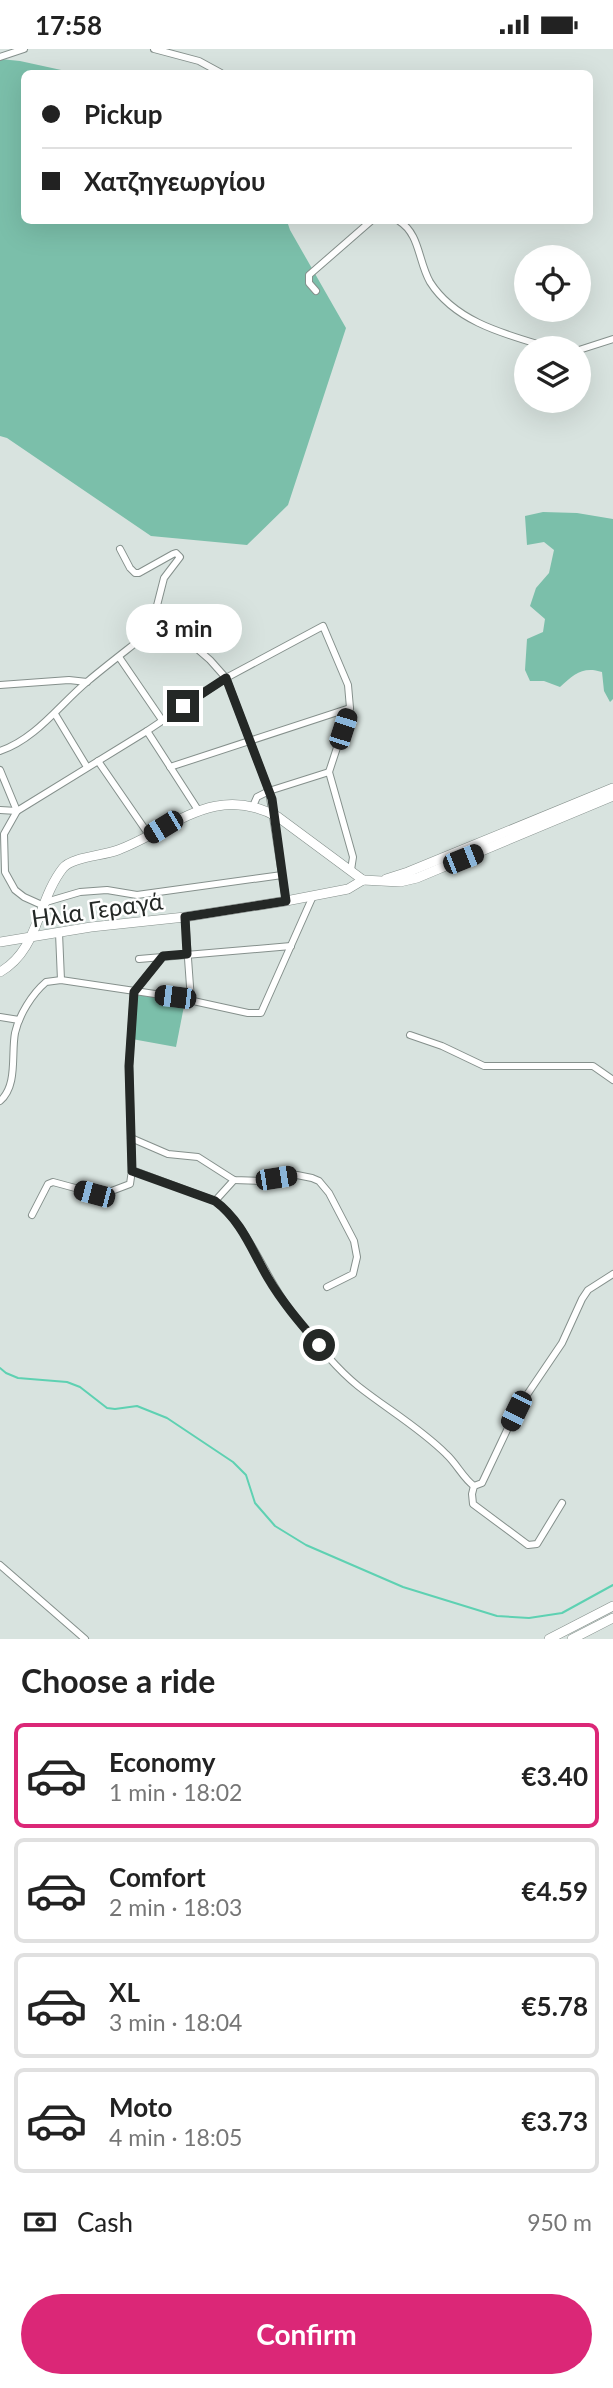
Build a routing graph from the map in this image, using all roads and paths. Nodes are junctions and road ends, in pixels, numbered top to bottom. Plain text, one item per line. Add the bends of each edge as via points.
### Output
1 (24, 49) edge
2 (154, 49) edge
3 (0, 57) edge
4 (214, 70) edge
5 (367, 224) edge
6 (403, 224) edge
7 (316, 291) dead end
8 (515, 336) edge
9 (613, 339) edge
10 (591, 346) edge
11 (120, 549) dead end
12 (149, 632) junction
13 (119, 657) junction
14 (226, 678) junction
15 (86, 682) junction
16 (0, 685) edge
17 (350, 708) junction
18 (55, 714) junction
19 (162, 720) junction
20 (147, 731) junction
21 (250, 741) junction
22 (0, 751) edge
23 (98, 761) junction
24 (87, 767) junction
25 (170, 767) junction
26 (0, 770) edge
27 (329, 772) junction
28 (613, 788) edge
29 (269, 791) junction
30 (613, 796) edge
31 (253, 806) junction
32 (0, 810) edge
33 (198, 810) junction
34 (17, 811) junction
35 (273, 814) junction
36 (149, 835) junction
37 (351, 870) junction
38 (3, 872) edge
39 (282, 875) junction
40 (384, 879) junction
41 (363, 880) junction
42 (313, 896) junction
43 (286, 901) junction
44 (45, 904) junction
45 (185, 917) junction
46 (58, 933) junction
47 (32, 938) junction
48 (0, 942) edge
49 (291, 946) junction
50 (187, 954) junction
51 (163, 956) junction
52 (139, 959) dead end
53 (0, 972) edge
54 (61, 980) junction
55 (134, 992) junction
56 (191, 1000) junction
57 (0, 1017) edge
58 (19, 1020) junction
59 (410, 1035) dead end
60 (11, 1076) junction
61 (0, 1077) edge
62 (613, 1080) edge
63 (0, 1101) edge
64 (131, 1138) junction
65 (132, 1171) junction
66 (234, 1180) junction
67 (215, 1201) junction
68 (32, 1215) dead end
69 (613, 1274) edge
70 (327, 1287) dead end
71 (474, 1486) junction
72 (562, 1503) dead end
73 (0, 1565) edge
74 (613, 1606) edge
75 (613, 1618) edge
76 (85, 1639) edge
77 (549, 1639) edge
78 (572, 1639) edge

1 - 3 street
2 - 4 street
5 - 7 street via 309,275
6 - 8 street via 410,229 429,280 452,305 477,323
9 - 10 street
11 - 12 street via 135,573 173,554 180,557 164,578
12 - 13 street
12 - 14 street via 164,621
13 - 15 street
13 - 19 street
14 - 17 street via 323,626 348,685
14 - 19 street
14 - 21 street
15 - 16 street
15 - 18 street
17 - 21 street
17 - 27 street
18 - 22 street
18 - 24 street
19 - 20 street
20 - 23 street
20 - 25 street
21 - 25 street
21 - 29 street
23 - 24 street
23 - 36 street
24 - 34 street
25 - 33 street
26 - 34 street
27 - 29 street
27 - 37 street via 353,857
28 - 40 street
29 - 31 street via 257,797
29 - 35 street
30 - 40 street, Ηλία Γεραγά via 417,878
31 - 33 street via 229,804
31 - 35 street
32 - 34 street
33 - 36 street
34 - 38 street via 4,834
35 - 37 street
35 - 39 street
36 - 44 street via 102,856 71,861 59,874
37 - 41 street
38 - 44 street via 23,897
39 - 43 street
39 - 44 street via 137,895 117,890 80,892
40 - 41 street, Ηλία Γεραγά
41 - 42 street, Ηλία Γεραγά via 348,889
42 - 43 street, Ηλία Γεραγά
42 - 49 street
43 - 45 street, Ηλία Γεραγά
44 - 47 street
45 - 46 street, Ηλία Γεραγά
45 - 50 street
46 - 47 street, Ηλία Γεραγά
46 - 54 street
47 - 48 street, Ηλία Γεραγά
47 - 53 street via 16,961
49 - 50 street
49 - 56 street via 261,1013
50 - 51 street
50 - 56 street
51 - 52 street
51 - 55 street
54 - 55 street
54 - 58 street via 40,987
55 - 56 street
55 - 64 street
57 - 58 street
58 - 60 street
59 - 62 street via 484,1066 593,1066
60 - 61 street
60 - 63 street
64 - 65 street
64 - 66 street via 168,1154 198,1157
65 - 67 street
65 - 68 street via 130,1184 101,1195 48,1184
66 - 67 street
66 - 70 street via 305,1175 325,1187 351,1234 357,1257 353,1274
67 - 71 street via 232,1216 269,1280 330,1358 358,1386 446,1454
69 - 71 street via 582,1299 562,1343 516,1411 482,1482
71 - 72 street via 473,1504 533,1546
73 - 76 street
74 - 77 street
75 - 78 street

